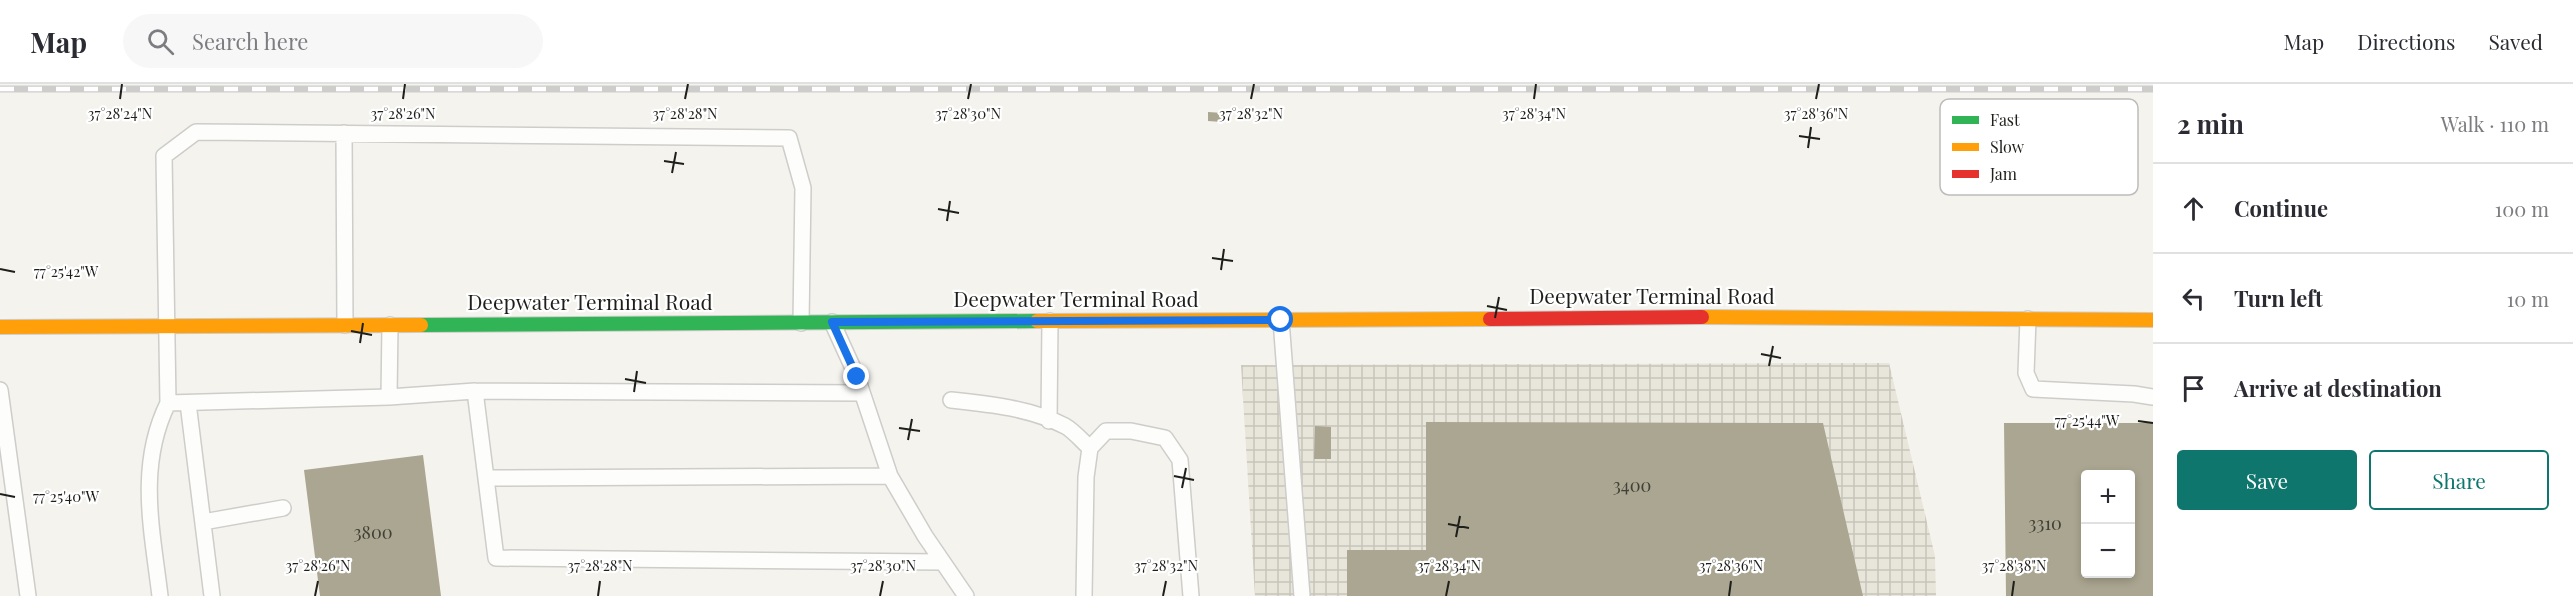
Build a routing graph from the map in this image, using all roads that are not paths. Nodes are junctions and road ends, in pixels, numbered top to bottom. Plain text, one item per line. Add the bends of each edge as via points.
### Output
1 (344, 133) junction
2 (2028, 319) junction
3 (1281, 320) junction
4 (2153, 320) edge
5 (1050, 321) junction
6 (801, 322) junction
7 (832, 322) junction
8 (345, 325) junction
9 (390, 325) junction
10 (166, 326) junction
11 (0, 327) edge
12 (0, 390) edge
13 (475, 391) junction
14 (862, 393) junction
15 (389, 397) junction
16 (2153, 397) edge
17 (951, 400) dead end
18 (168, 403) junction
19 (188, 403) junction
20 (1049, 421) junction
21 (1090, 448) junction
22 (890, 476) junction
23 (486, 478) junction
24 (283, 508) dead end
25 (203, 522) junction
26 (942, 562) junction
27 (28, 596) edge
28 (160, 596) edge
29 (212, 596) edge
30 (966, 596) edge
31 (1084, 596) edge
32 (1191, 596) edge
33 (1302, 596) edge

1 - 6 lane via 789,138 803,189
1 - 8 lane
1 - 10 lane via 196,132 164,156
2 - 3 street, Deepwater Terminal Road
2 - 4 street, Deepwater Terminal Road
2 - 16 lane via 2026,373 2033,389
3 - 5 street, Deepwater Terminal Road
3 - 33 lane
5 - 7 street, Deepwater Terminal Road
5 - 20 lane
6 - 7 street, Deepwater Terminal Road
6 - 9 street, Deepwater Terminal Road
7 - 14 lane
8 - 9 street, Deepwater Terminal Road
8 - 10 street, Deepwater Terminal Road
9 - 15 lane
10 - 11 street, Deepwater Terminal Road
10 - 18 lane
12 - 27 lane
13 - 14 lane
13 - 15 lane
13 - 23 lane
14 - 22 lane
15 - 19 lane
17 - 20 lane via 999,405
18 - 19 lane
18 - 28 lane via 157,425 147,490
19 - 25 lane
20 - 21 lane via 1066,427
21 - 31 lane
21 - 32 lane via 1106,431 1165,438 1180,460
22 - 23 lane
22 - 26 lane
23 - 26 lane via 496,558
24 - 25 lane
25 - 29 lane
26 - 30 lane

